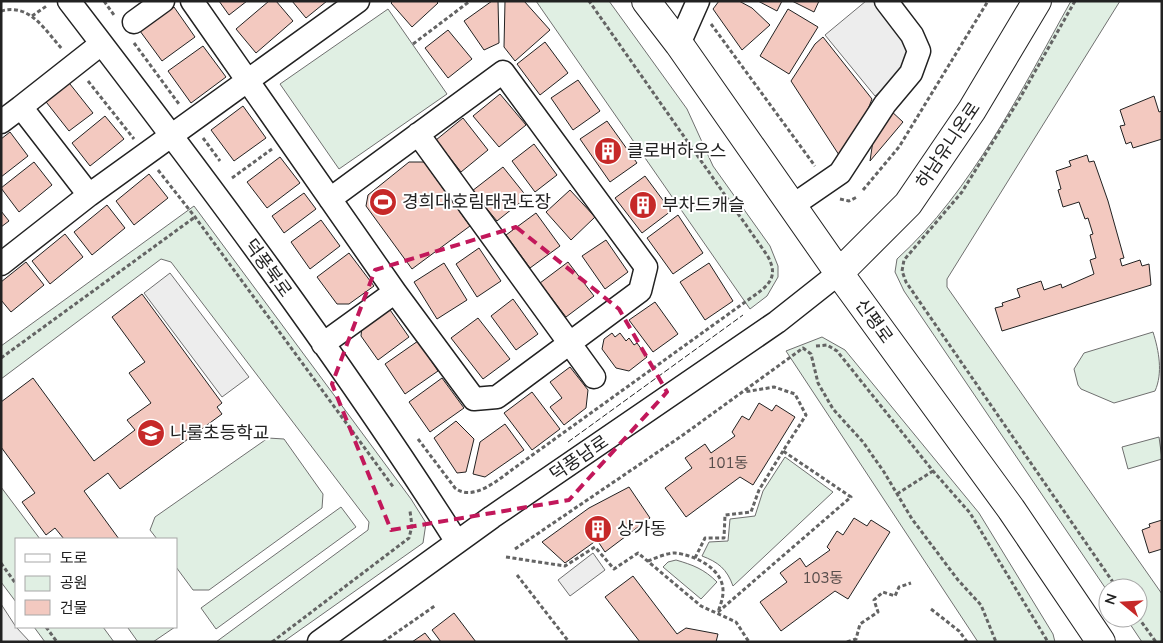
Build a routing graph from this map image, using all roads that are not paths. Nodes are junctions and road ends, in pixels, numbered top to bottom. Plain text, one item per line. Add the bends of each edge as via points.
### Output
1 (68, 1) edge
2 (163, 1) edge
3 (192, 1) edge
4 (358, 1) edge
5 (646, 1) edge
6 (886, 1) edge
7 (1037, 1) edge
8 (698, 3) edge
9 (134, 22) dead end
10 (101, 44) junction
11 (680, 44) junction
12 (249, 82) junction
13 (21, 108) junction
14 (1, 122) edge
15 (418, 134) junction
16 (173, 136) junction
17 (90, 195) junction
18 (330, 199) junction
19 (792, 206) junction
20 (1, 264) edge
21 (838, 273) junction
22 (395, 292) junction
23 (571, 342) junction
24 (323, 344) junction
25 (594, 377) dead end
26 (457, 542) junction
27 (318, 642) edge
28 (1100, 642) edge

1 - 10 street, 덕풍북로
2 - 9 street
3 - 12 street
4 - 12 street
5 - 11 main road, 신평로
6 - 19 street via 912,35 919,50 911,72 885,104 840,173
7 - 21 main road, 하남유니온로 via 972,110 908,204
8 - 11 street
10 - 13 street
10 - 16 street, 덕풍북로
11 - 19 main road, 신평로
12 - 16 street
12 - 18 street
13 - 14 street
13 - 17 street
15 - 18 street
15 - 23 street
15 - 23 street via 503,72 646,267 640,291
16 - 17 street
16 - 24 street, 덕풍북로
17 - 20 street
18 - 22 street
19 - 21 main road, 신평로
21 - 26 street, 덕풍남로 via 777,322
21 - 28 main road, 신평로 via 1011,510
22 - 23 street via 474,399 498,396
22 - 24 street
23 - 25 street
24 - 26 street, 덕풍북로
26 - 27 street, 덕풍남로

